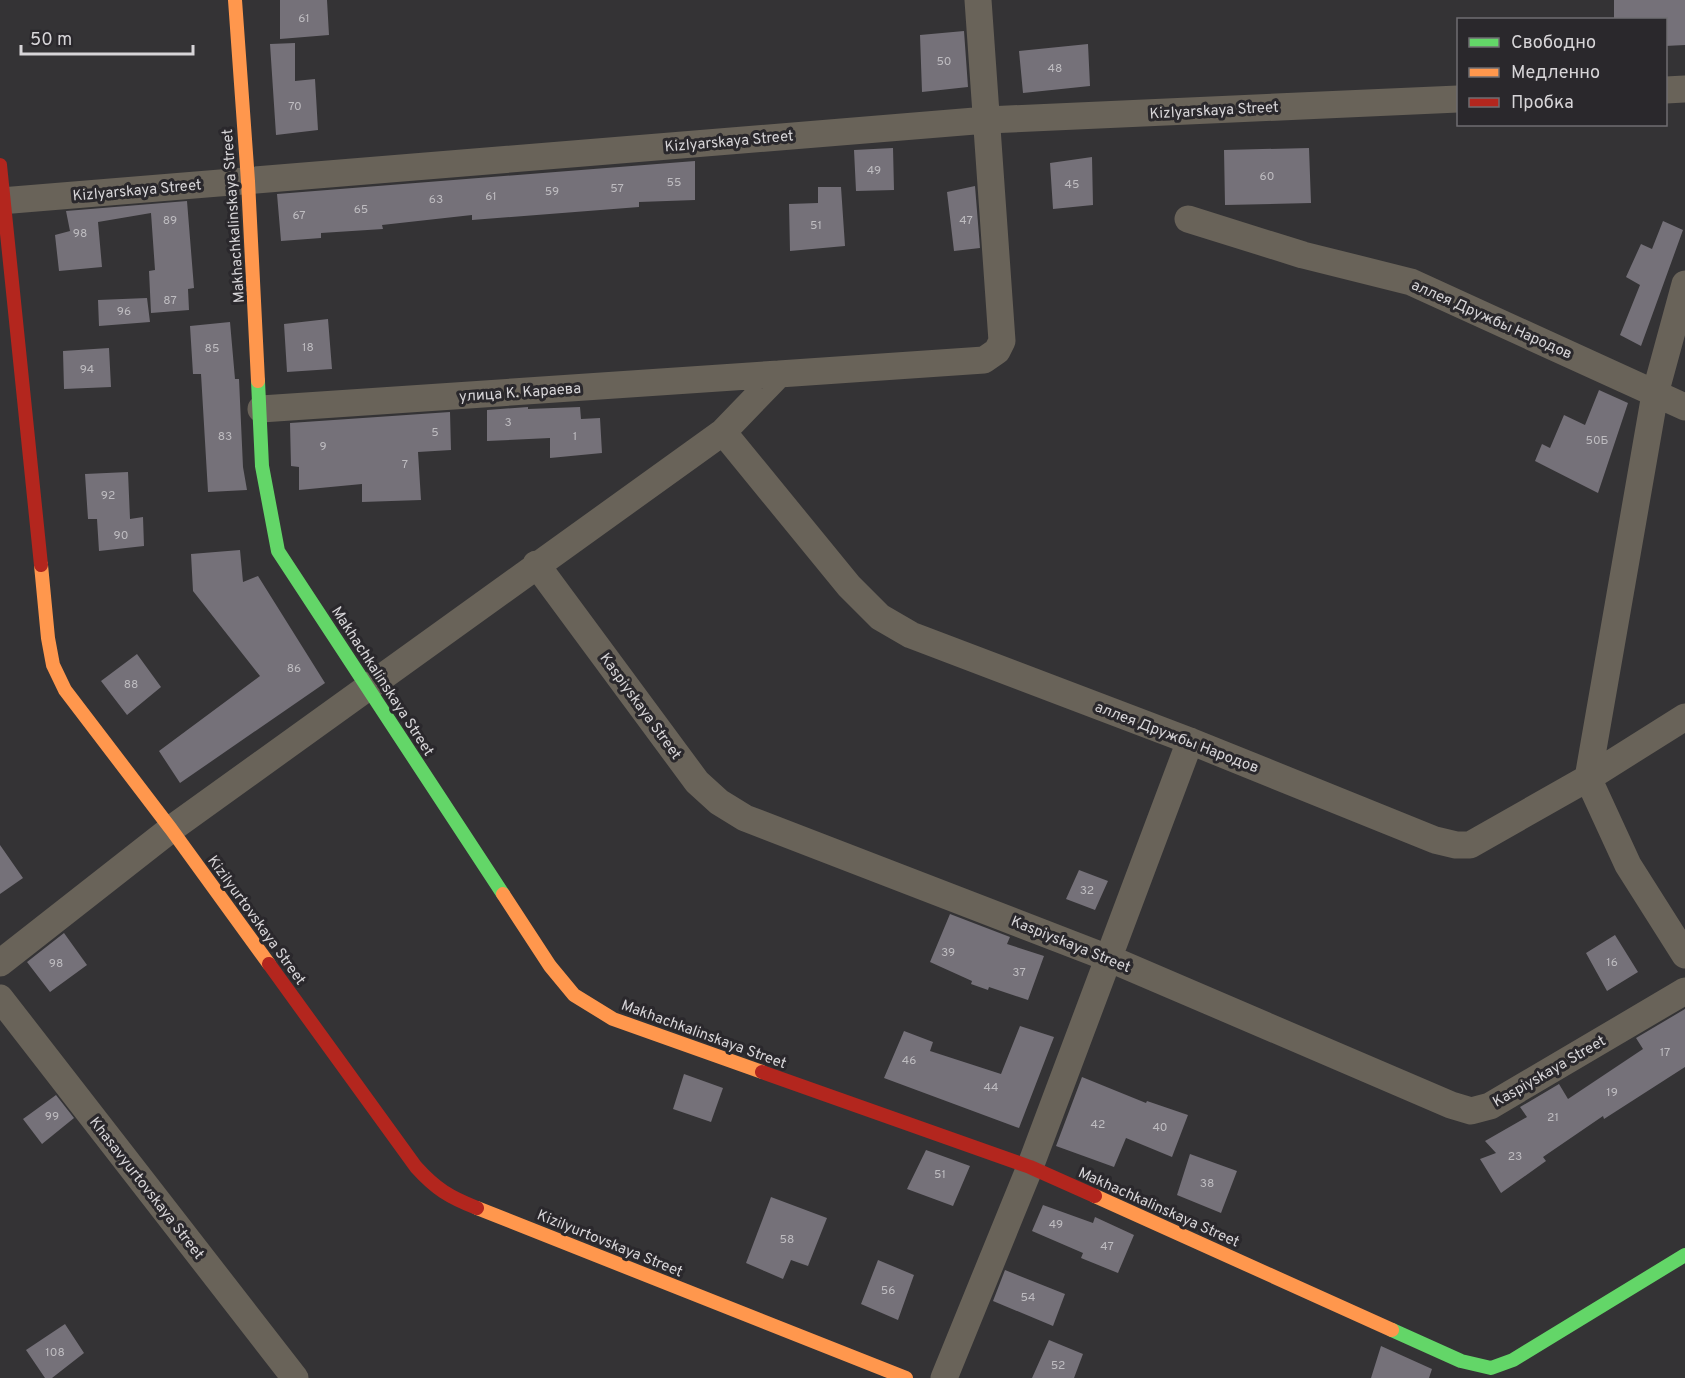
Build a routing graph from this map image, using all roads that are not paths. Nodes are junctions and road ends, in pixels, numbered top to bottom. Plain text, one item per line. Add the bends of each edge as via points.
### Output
1 (235, 0) edge
2 (978, 0) edge
3 (1685, 89) edge
4 (1667, 90) edge
5 (1457, 99) edge
6 (987, 120) junction
7 (0, 165) edge
8 (248, 181) junction
9 (1, 201) edge
10 (1188, 219) dead end
11 (1685, 284) edge
12 (779, 374) junction
13 (1655, 394) junction
14 (1685, 406) edge
15 (261, 409) junction
16 (723, 432) junction
17 (536, 564) junction
18 (368, 687) junction
19 (1685, 717) edge
20 (1190, 741) junction
21 (1588, 778) junction
22 (171, 829) junction
23 (1685, 955) edge
24 (1108, 958) junction
25 (0, 963) edge
26 (1685, 991) edge
27 (0, 998) edge
28 (1030, 1167) junction
29 (1685, 1255) edge
30 (295, 1378) edge
31 (906, 1378) edge
32 (944, 1378) edge

1 - 8 street, Makhachkalinskaya Street
2 - 6 street, улица К. Караева
3 - 4 street
5 - 6 street, Kizlyarskaya Street
6 - 8 street, Kizlyarskaya Street
6 - 12 street, улица К. Караева via 1002,341 997,351 984,360
7 - 9 street, Kizilyurtovskaya Street
8 - 9 street, Kizlyarskaya Street
8 - 15 street, Makhachkalinskaya Street
9 - 22 street, Kizilyurtovskaya Street via 53,665 65,690
10 - 13 street, аллея Дружбы Народов via 1303,255 1412,282
11 - 13 street
12 - 15 street, улица К. Караева
12 - 16 street
13 - 14 street, аллея Дружбы Народов
13 - 21 street
15 - 18 street, Makhachkalinskaya Street via 262,465 278,550
16 - 17 street
16 - 20 street, аллея Дружбы Народов via 849,586 880,617 911,635
17 - 18 street
17 - 24 street, Kaspiyskaya Street via 697,782 719,802 745,818
18 - 22 street
18 - 28 street, Makhachkalinskaya Street via 550,966 574,994 613,1019
19 - 21 street, аллея Дружбы Народов
20 - 21 street, аллея Дружбы Народов via 1456,845 1470,845
20 - 24 street
21 - 23 street via 1628,866
22 - 25 street
22 - 31 street, Kizilyurtovskaya Street via 432,1185 456,1200
24 - 26 street, Kaspiyskaya Street via 1471,1111 1490,1106
24 - 28 street
27 - 30 street, Khasavyurtovskaya Street
28 - 29 street, Makhachkalinskaya Street via 1461,1361 1491,1368 1514,1360
28 - 32 street

